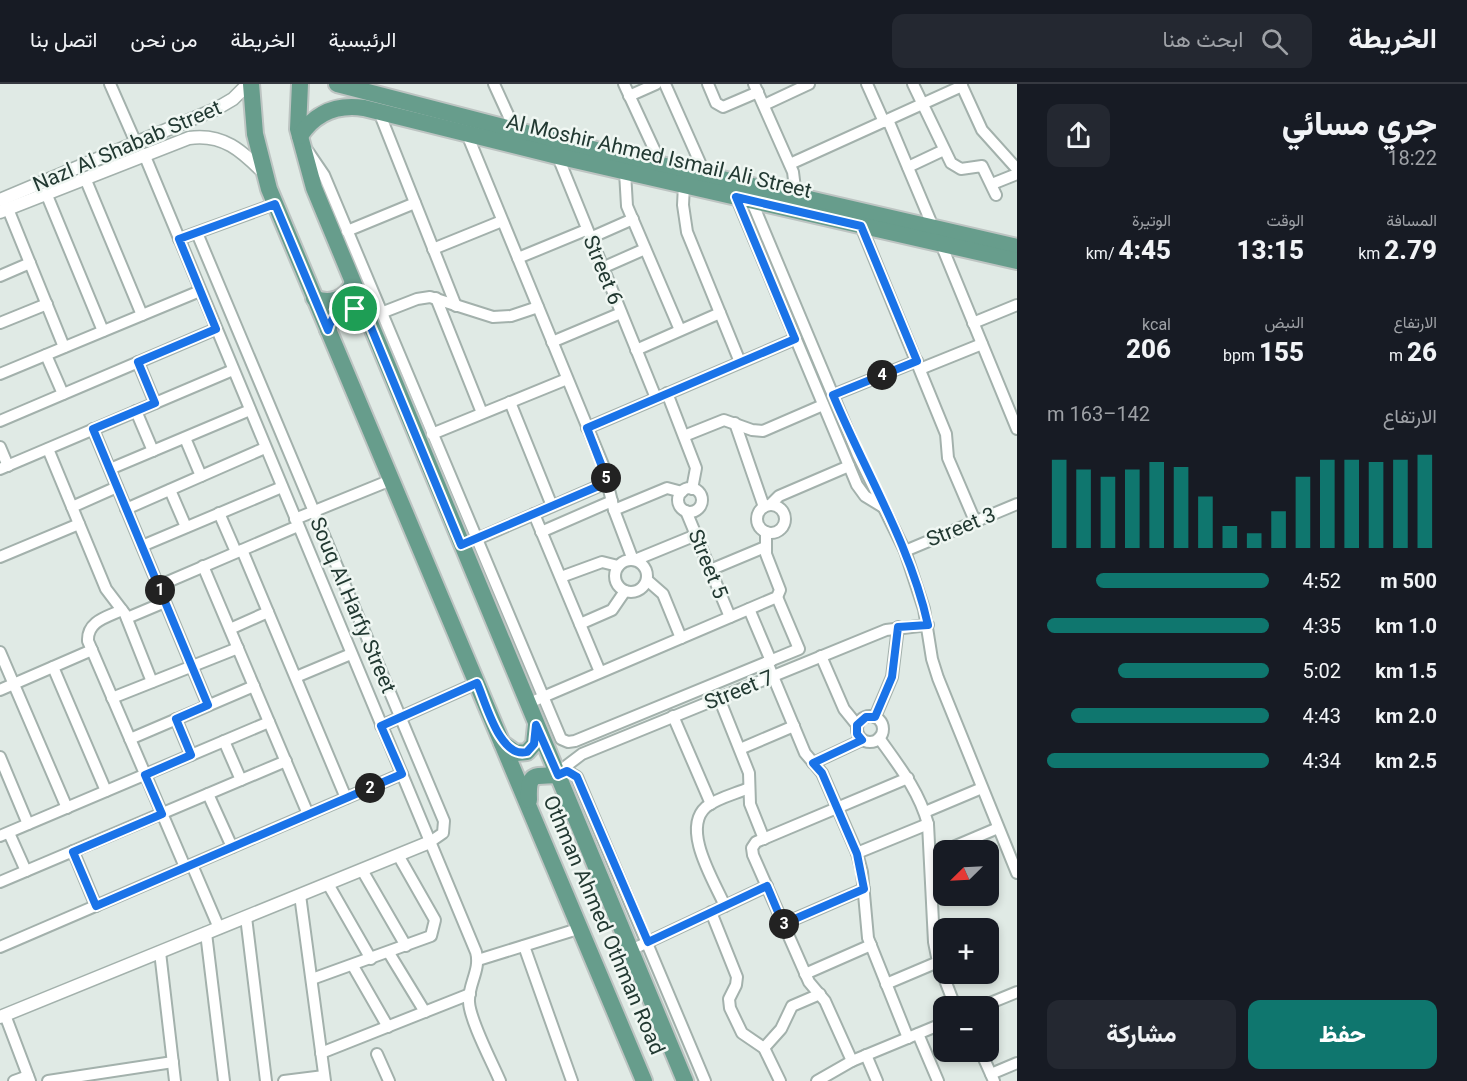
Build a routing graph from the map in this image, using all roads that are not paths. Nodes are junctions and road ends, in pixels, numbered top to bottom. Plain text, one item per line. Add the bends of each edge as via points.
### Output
1 (110, 84) edge
2 (250, 84) edge
3 (300, 84) edge
4 (337, 84) edge
5 (494, 84) edge
6 (624, 84) edge
7 (656, 84) edge
8 (665, 84) edge
9 (708, 84) edge
10 (809, 84) edge
11 (867, 84) edge
12 (914, 84) edge
13 (962, 85) edge
14 (367, 88) edge
15 (756, 88) edge
16 (629, 96) junction
17 (923, 104) junction
18 (764, 105) junction
19 (378, 112) junction
20 (886, 121) junction
21 (515, 130) junction
22 (466, 134) junction
23 (300, 139) junction
24 (136, 143) junction
25 (555, 148) junction
26 (944, 150) junction
27 (144, 154) junction
28 (661, 164) junction
29 (790, 164) junction
30 (908, 167) junction
31 (1017, 169) edge
32 (625, 172) junction
33 (264, 173) junction
34 (705, 174) junction
35 (1017, 174) edge
36 (85, 178) junction
37 (992, 184) junction
38 (684, 185) junction
39 (741, 191) junction
40 (46, 193) junction
41 (996, 195) dead end
42 (796, 196) junction
43 (415, 203) junction
44 (275, 204) junction
45 (3, 207) edge
46 (633, 219) junction
47 (502, 221) junction
48 (861, 226) junction
49 (933, 227) junction
50 (347, 231) junction
51 (197, 233) junction
52 (588, 234) junction
53 (179, 239) junction
54 (941, 244) junction
55 (1017, 247) edge
56 (433, 249) junction
57 (645, 249) junction
58 (518, 258) junction
59 (1017, 261) edge
60 (30, 263) junction
61 (602, 268) junction
62 (0, 276) edge
63 (352, 283) junction
64 (200, 291) junction
65 (314, 297) junction
66 (436, 298) junction
67 (47, 304) junction
68 (1017, 305) edge
69 (456, 306) junction
70 (538, 307) junction
71 (373, 313) junction
72 (621, 313) junction
73 (720, 313) junction
74 (142, 315) junction
75 (0, 323) edge
76 (973, 323) junction
77 (216, 329) junction
78 (328, 330) junction
79 (680, 330) junction
80 (103, 331) junction
81 (795, 339) junction
82 (552, 342) junction
83 (982, 344) junction
84 (64, 347) junction
85 (636, 350) junction
86 (46, 355) junction
87 (138, 362) junction
88 (740, 362) junction
89 (919, 365) junction
90 (820, 366) junction
91 (233, 370) junction
92 (809, 371) junction
93 (0, 374) edge
94 (567, 379) junction
95 (668, 393) junction
96 (63, 394) junction
97 (833, 395) junction
98 (656, 398) junction
99 (510, 402) junction
100 (155, 403) junction
101 (823, 405) junction
102 (250, 410) junction
103 (136, 411) junction
104 (482, 413) junction
105 (0, 421) edge
106 (735, 423) junction
107 (587, 428) junction
108 (93, 429) junction
109 (1017, 429) edge
110 (432, 434) junction
111 (684, 436) junction
112 (185, 438) junction
113 (0, 447) edge
114 (265, 448) junction
115 (48, 449) junction
116 (153, 451) junction
117 (849, 466) junction
118 (4, 468) edge
119 (110, 469) junction
120 (201, 476) junction
121 (391, 480) junction
122 (608, 482) junction
123 (117, 487) junction
124 (282, 487) junction
125 (170, 490) junction
126 (687, 490) junction
127 (1017, 504) edge
128 (552, 506) junction
129 (613, 506) junction
130 (767, 506) junction
131 (72, 507) junction
132 (884, 507) junction
133 (126, 509) junction
134 (314, 511) junction
135 (686, 511) junction
136 (219, 513) junction
137 (534, 514) junction
138 (975, 521) junction
139 (296, 522) junction
140 (79, 524) junction
141 (186, 527) junction
142 (541, 532) junction
143 (766, 532) junction
144 (696, 535) junction
145 (469, 542) junction
146 (142, 546) junction
147 (765, 547) junction
148 (239, 551) junction
149 (905, 551) junction
150 (0, 557) edge
151 (634, 560) junction
152 (203, 566) junction
153 (618, 566) junction
154 (710, 570) junction
155 (561, 577) junction
156 (647, 580) junction
157 (158, 586) junction
158 (626, 591) junction
159 (777, 597) junction
160 (165, 602) junction
161 (749, 609) junction
162 (268, 612) junction
163 (125, 614) junction
164 (730, 617) junction
165 (580, 624) junction
166 (928, 625) junction
167 (898, 627) junction
168 (230, 629) junction
169 (681, 638) junction
170 (238, 648) junction
171 (92, 650) junction
172 (0, 652) edge
173 (351, 654) junction
174 (821, 656) junction
175 (769, 661) junction
176 (192, 666) junction
177 (53, 667) junction
178 (600, 672) junction
179 (739, 674) junction
180 (773, 676) junction
181 (296, 677) junction
182 (152, 682) junction
183 (477, 683) junction
184 (14, 684) junction
185 (254, 686) junction
186 (744, 687) junction
187 (0, 690) edge
188 (112, 698) junction
189 (719, 698) junction
190 (534, 700) junction
191 (208, 705) junction
192 (673, 716) junction
193 (875, 717) junction
194 (400, 718) junction
195 (176, 719) junction
196 (269, 722) junction
197 (536, 725) junction
198 (857, 725) junction
199 (381, 726) junction
200 (794, 726) junction
201 (879, 738) junction
202 (130, 739) junction
203 (862, 740) junction
204 (224, 741) junction
205 (502, 743) junction
206 (740, 749) junction
207 (191, 755) junction
208 (0, 757) edge
209 (286, 762) junction
210 (813, 763) junction
211 (402, 774) junction
212 (558, 774) junction
213 (145, 775) junction
214 (908, 778) junction
215 (241, 780) junction
216 (5, 782) edge
217 (749, 788) junction
218 (982, 788) junction
219 (106, 792) junction
220 (208, 794) junction
221 (346, 798) junction
222 (529, 804) junction
223 (711, 804) junction
224 (67, 808) junction
225 (837, 808) junction
226 (925, 812) junction
227 (162, 814) junction
228 (308, 814) junction
229 (28, 824) junction
230 (928, 824) junction
231 (999, 828) junction
232 (5, 834) edge
233 (764, 839) junction
234 (970, 840) edge
235 (430, 842) junction
236 (232, 847) junction
237 (73, 852) junction
238 (857, 854) junction
239 (398, 855) junction
240 (933, 855) edge
241 (929, 857) junction
242 (188, 866) junction
243 (363, 870) junction
244 (26, 871) junction
245 (1017, 873) edge
246 (0, 882) edge
247 (328, 884) junction
248 (767, 886) junction
249 (864, 889) junction
250 (300, 895) junction
251 (96, 906) junction
252 (725, 906) junction
253 (711, 912) junction
254 (246, 917) junction
255 (783, 924) junction
256 (933, 925) edge
257 (219, 928) junction
258 (580, 928) junction
259 (206, 933) junction
260 (648, 942) junction
261 (871, 945) junction
262 (406, 946) junction
263 (524, 946) junction
264 (0, 947) edge
265 (631, 950) junction
266 (160, 952) junction
267 (389, 952) junction
268 (371, 959) junction
269 (478, 960) junction
270 (933, 964) edge
271 (353, 966) junction
272 (805, 974) junction
273 (312, 979) junction
274 (886, 984) junction
275 (1017, 992) edge
276 (470, 994) junction
277 (820, 994) junction
278 (999, 999) edge
279 (425, 1012) junction
280 (3, 1016) edge
281 (388, 1027) junction
282 (933, 1028) edge
283 (913, 1036) junction
284 (764, 1048) junction
285 (321, 1053) junction
286 (377, 1054) dead end
287 (866, 1055) junction
288 (852, 1061) junction
289 (173, 1062) junction
290 (986, 1062) edge
291 (1017, 1063) edge
292 (29, 1078) edge
293 (324, 1078) edge
294 (993, 1078) edge
295 (14, 1081) edge
296 (48, 1081) edge
297 (175, 1081) edge
298 (224, 1081) edge
299 (266, 1081) edge
300 (284, 1081) edge
301 (389, 1081) edge
302 (500, 1081) edge
303 (572, 1081) edge
304 (644, 1081) edge
305 (685, 1081) edge
306 (705, 1081) edge
307 (780, 1081) edge
308 (818, 1081) edge
309 (877, 1081) edge
310 (938, 1081) edge

1 - 24 street
2 - 24 street, Nazl Al Shabab Street via 225,105
2 - 33 main road, Othman Ahmed Othman Road
3 - 23 main road, Othman Ahmed Othman Road
4 - 14 main road, Al Moshir Ahmed Ismail Ali Street
5 - 21 street
6 - 16 street
7 - 16 street
8 - 34 street
9 - 15 street via 716,103 723,107
10 - 18 street
11 - 20 street
12 - 17 street
13 - 17 street
13 - 31 street via 982,130
14 - 21 main road, Al Moshir Ahmed Ismail Ali Street
15 - 18 street
16 - 28 street
17 - 20 street
17 - 26 street
18 - 29 street
19 - 22 main road, Al Moshir Ahmed Ismail Ali Street
19 - 23 main road, Al Moshir Ahmed Ismail Ali Street via 355,107 329,110 309,123
19 - 43 street
20 - 29 street
20 - 30 street
21 - 25 main road, Al Moshir Ahmed Ismail Ali Street
22 - 25 main road, Al Moshir Ahmed Ismail Ali Street
22 - 47 street
23 - 50 street via 324,175
23 - 63 main road, Othman Ahmed Othman Road via 314,188
24 - 45 street, Nazl Al Shabab Street
25 - 28 main road, Al Moshir Ahmed Ismail Ali Street
25 - 32 main road, Al Moshir Ahmed Ismail Ali Street
25 - 52 street, Street 6
26 - 30 street
26 - 37 street via 958,168 982,166
27 - 33 street, Nazl Al Shabab Street via 189,138 209,137 239,149
27 - 36 street, Nazl Al Shabab Street
27 - 53 street
28 - 34 main road, Al Moshir Ahmed Ismail Ali Street
29 - 42 street
30 - 49 street
32 - 38 main road, Al Moshir Ahmed Ismail Ali Street
32 - 46 street via 625,200
33 - 44 main road, Othman Ahmed Othman Road
34 - 39 main road, Al Moshir Ahmed Ismail Ali Street
35 - 37 street
36 - 40 street, Nazl Al Shabab Street
36 - 74 street
37 - 41 street
38 - 39 main road, Al Moshir Ahmed Ismail Ali Street
38 - 73 street via 687,231
39 - 42 main road, Al Moshir Ahmed Ismail Ali Street
39 - 48 main road, Al Moshir Ahmed Ismail Ali Street
39 - 81 street
39 - 90 street
40 - 45 street, Nazl Al Shabab Street
40 - 80 street
42 - 49 main road, Al Moshir Ahmed Ismail Ali Street
43 - 50 street
43 - 56 street
44 - 51 street
44 - 65 main road, Othman Ahmed Othman Road
45 - 60 street
46 - 52 street
46 - 57 street
47 - 56 street
47 - 58 street
48 - 54 main road, Al Moshir Ahmed Ismail Ali Street
48 - 89 street
49 - 55 main road, Al Moshir Ahmed Ismail Ali Street
50 - 71 street
51 - 53 street
51 - 134 street, Souq Al Harfy Street
52 - 58 street
52 - 61 street, Street 6
53 - 64 street
54 - 59 main road, Al Moshir Ahmed Ismail Ali Street
54 - 76 street
56 - 69 street
57 - 61 street
57 - 79 street
58 - 70 street
60 - 62 street
60 - 67 street
61 - 72 street, Street 6
63 - 65 main road via 337,300
63 - 71 main road, Othman Ahmed Othman Road
64 - 74 street
64 - 77 street
65 - 78 main road, Othman Ahmed Othman Road
66 - 69 street
66 - 71 street via 417,299
66 - 104 street
67 - 75 street
67 - 84 street
68 - 76 street
69 - 70 street via 493,317
70 - 82 street
71 - 78 main road via 355,309 339,312
71 - 110 street
71 - 145 main road, Othman Ahmed Othman Road
72 - 82 street
72 - 85 street, Street 6
73 - 79 street
73 - 88 street
74 - 80 street
76 - 83 street
77 - 87 street
77 - 91 street
78 - 121 main road, Othman Ahmed Othman Road
79 - 85 street
80 - 84 street
81 - 88 street
81 - 92 street
82 - 94 street
83 - 89 street
83 - 109 street
84 - 86 street
85 - 98 street, Street 6
86 - 93 street
86 - 96 street
87 - 96 street
87 - 100 street
88 - 95 street
89 - 97 street
89 - 138 street via 946,434 948,458
90 - 92 street
90 - 97 street
91 - 100 street
91 - 102 street
92 - 101 street
94 - 99 street
94 - 107 street
95 - 98 street
95 - 111 street
96 - 105 street
97 - 132 street
98 - 107 street
99 - 104 street
99 - 128 street
100 - 103 street
101 - 106 street via 763,431
101 - 117 street
102 - 112 street
102 - 114 street
103 - 108 street
103 - 116 street
104 - 110 street
106 - 111 street via 721,421
106 - 130 street
107 - 122 street
108 - 115 street
108 - 119 street
110 - 145 street
111 - 126 street via 696,468
112 - 116 street
112 - 120 street
113 - 118 street
114 - 120 street
114 - 124 street
115 - 118 street
115 - 131 street
116 - 119 street
117 - 130 street via 779,495
117 - 132 street via 860,491
119 - 123 street
120 - 125 street
121 - 134 street
121 - 183 main road, Othman Ahmed Othman Road
122 - 128 street
122 - 129 street
123 - 131 street
123 - 133 street
124 - 136 street
124 - 139 street
125 - 133 street
125 - 141 street
126 - 129 street via 667,488
126 - 135 street via 679,503
126 - 135 street via 699,492 702,503 694,512
127 - 138 street, Street 3
128 - 137 street
129 - 142 street
129 - 151 street
130 - 143 street via 758,512 757,520
130 - 143 street via 782,509 786,521 778,531
131 - 140 street
132 - 149 street
133 - 146 street
134 - 139 street
134 - 194 street, Souq Al Harfy Street
135 - 144 street, Street 5
136 - 141 street
136 - 148 street
137 - 142 street
137 - 145 street
138 - 149 street, Street 3
139 - 148 street
139 - 173 street
140 - 150 street
140 - 163 street via 106,589
141 - 146 street
142 - 155 street
143 - 147 street
144 - 151 street
144 - 154 street, Street 5
145 - 190 main road, Othman Ahmed Othman Road
146 - 157 street
147 - 154 street
147 - 159 street via 780,588
148 - 152 street
148 - 162 street
149 - 166 street
151 - 153 street
151 - 156 street via 646,570
152 - 157 street
152 - 168 street
153 - 155 street via 602,561
153 - 158 street via 615,579
154 - 164 street, Street 5
155 - 165 street
156 - 158 street via 639,590
156 - 169 street via 663,594
157 - 160 street
158 - 165 street via 612,610
159 - 161 street
159 - 175 street, Street 7 via 799,649
160 - 163 street
160 - 176 street
161 - 164 street
161 - 175 street, Street 5
162 - 168 street
162 - 181 street
163 - 171 street via 90,627 88,641
163 - 182 street
164 - 169 street
165 - 178 street
166 - 167 street, Street 7
166 - 218 street via 934,668
167 - 174 street, Street 7
167 - 193 street via 892,677
168 - 170 street
169 - 178 street
170 - 176 street
170 - 185 street
171 - 177 street
171 - 188 street
172 - 184 street
173 - 181 street
173 - 199 street
174 - 180 street, Street 7
174 - 198 street via 844,709
175 - 179 street, Street 7
175 - 180 street, Street 5
176 - 182 street
176 - 191 street
177 - 184 street
177 - 219 street
178 - 190 street
179 - 186 street
179 - 190 street, Street 7 via 572,742 561,739
180 - 186 street, Street 7
180 - 200 street, Street 5
181 - 221 street
182 - 188 street
183 - 194 street
183 - 205 main road, Othman Ahmed Othman Road
184 - 187 street
184 - 224 street
185 - 191 street
185 - 196 street
186 - 189 street, Street 7
188 - 202 street
189 - 192 street, Street 7
189 - 206 street
190 - 197 main road, Othman Ahmed Othman Road
191 - 195 street
192 - 212 street, Street 7 via 582,754
192 - 223 street
193 - 198 street via 866,717
193 - 201 street via 882,726
194 - 199 street
194 - 235 street, Souq Al Harfy Street via 445,825 441,837
195 - 202 street
195 - 207 street
196 - 204 street
196 - 209 street
197 - 205 main road via 534,744 527,752 516,753
197 - 212 main road, Othman Ahmed Othman Road
198 - 203 street
199 - 211 street
200 - 206 street
200 - 210 street, Street 5
201 - 203 street
201 - 214 street
202 - 213 street
203 - 210 street
204 - 207 street
204 - 215 street
205 - 222 main road, Othman Ahmed Othman Road
206 - 217 street via 749,773
207 - 213 street
208 - 216 street
209 - 215 street
209 - 228 street
210 - 225 street, Street 5 via 822,773
211 - 221 street
211 - 235 street
212 - 222 main road via 534,777 529,783
212 - 260 street via 567,771 577,777
212 - 265 main road, Othman Ahmed Othman Road
213 - 219 street
213 - 227 street
214 - 225 street
214 - 226 street
215 - 220 street
216 - 229 street
217 - 223 street
217 - 233 street via 750,804
218 - 226 street
218 - 231 street
219 - 224 street
220 - 227 street
220 - 236 street
221 - 228 street
222 - 258 main road, Othman Ahmed Othman Road
223 - 252 street via 699,815 696,839
224 - 229 street
225 - 233 street
225 - 238 street, Street 5
226 - 230 street
227 - 237 street
227 - 242 street
228 - 236 street
229 - 232 street
230 - 238 street
230 - 241 street
231 - 234 street
231 - 245 street
232 - 244 street
233 - 248 street via 756,842 752,851
235 - 239 street
235 - 269 street
236 - 242 street
237 - 244 street
237 - 251 street
238 - 249 street, Street 5
239 - 243 street
239 - 262 street via 436,926 427,939
240 - 241 street
241 - 256 street
242 - 251 street
242 - 257 street
243 - 247 street
243 - 262 street
244 - 246 street
247 - 250 street
247 - 268 street
248 - 252 street
248 - 255 street
249 - 255 street
249 - 261 street, Street 5
250 - 254 street
250 - 273 street
251 - 264 street
252 - 253 street
253 - 260 street
253 - 284 street via 736,977 730,1008 742,1033
254 - 257 street
254 - 299 street
255 - 272 street
257 - 259 street
258 - 263 street
258 - 304 main road, Othman Ahmed Othman Road
259 - 266 street
259 - 298 street
260 - 265 street
260 - 306 street
261 - 272 street
261 - 274 street, Street 5
262 - 267 street
263 - 269 street
263 - 303 street
265 - 305 main road, Othman Ahmed Othman Road
266 - 280 street
266 - 289 street
267 - 268 street
267 - 279 street
268 - 271 street
269 - 276 street
270 - 274 street
271 - 273 street
271 - 281 street
272 - 277 street
273 - 285 street
274 - 283 street, Street 5
275 - 278 street
276 - 279 street
276 - 302 street via 471,1012
277 - 284 street via 792,1006 781,1029
277 - 288 street
279 - 281 street
280 - 292 street
281 - 285 street
282 - 283 street
283 - 287 street
283 - 310 street, Street 5
284 - 307 street
285 - 293 street
286 - 301 street
287 - 288 street
287 - 309 street
288 - 308 street
289 - 296 street
289 - 297 street
290 - 294 street
291 - 294 street
292 - 295 street
293 - 300 street

